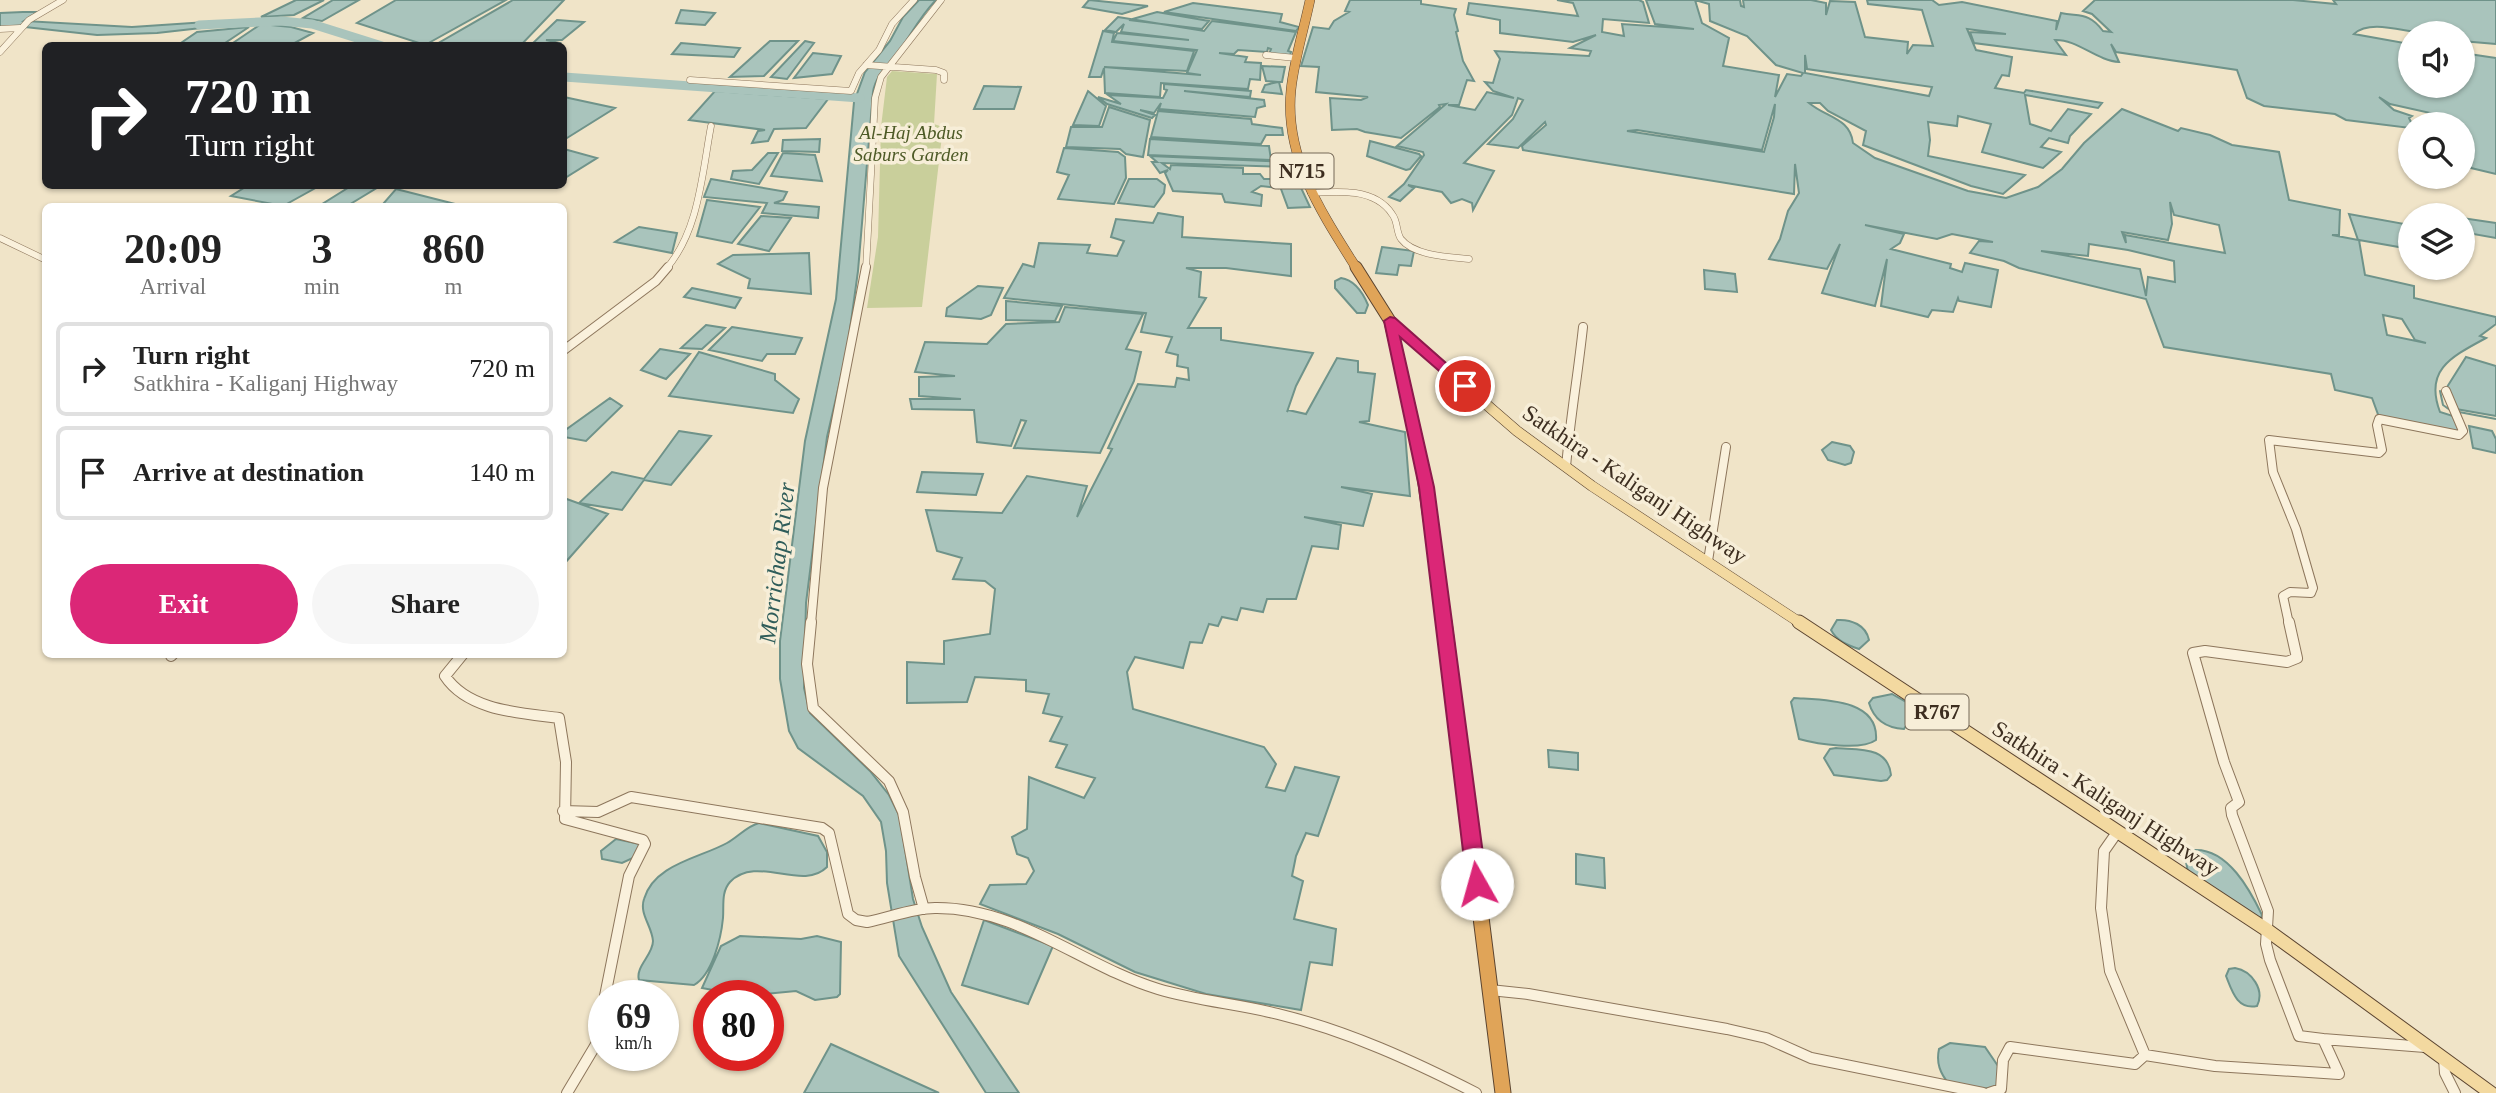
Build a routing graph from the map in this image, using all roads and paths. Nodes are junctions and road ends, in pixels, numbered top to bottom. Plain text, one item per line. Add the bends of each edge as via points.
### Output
1 (63, 0) edge
2 (914, 0) edge
3 (941, 0) edge
4 (1310, 0) edge
5 (0, 29) edge
6 (20, 29) junction
7 (0, 52) edge
8 (1266, 55) dead end
9 (1297, 58) junction
10 (867, 65) junction
11 (889, 67) junction
12 (690, 80) dead end
13 (944, 80) dead end
14 (711, 126) dead end
15 (1311, 193) junction
16 (0, 238) edge
17 (42, 258) edge
18 (1469, 259) dead end
19 (1390, 321) junction
20 (1583, 327) dead end
21 (567, 348) edge
22 (2446, 390) dead end
23 (1726, 447) dead end
24 (1566, 467) junction
25 (1708, 561) junction
26 (460, 658) edge
27 (563, 811) junction
28 (2118, 831) junction
29 (924, 909) junction
30 (2267, 930) junction
31 (607, 980) edge
32 (1490, 990) junction
33 (2323, 1039) junction
34 (2428, 1047) junction
35 (2145, 1055) junction
36 (588, 1058) edge
37 (2444, 1059) junction
38 (567, 1093) edge
39 (1476, 1093) edge
40 (1503, 1093) edge
41 (1983, 1093) edge
42 (1989, 1093) edge
43 (2455, 1093) edge
44 (2491, 1093) edge

1 - 6 street
2 - 10 street via 892,23
3 - 11 street
4 - 9 highway, N715
5 - 6 street
6 - 7 street
8 - 9 street
9 - 15 highway, N715 via 1290,106 1299,160
10 - 11 street
10 - 12 street via 851,91
11 - 13 street via 939,71
11 - 29 street via 875,98 865,279 823,488 807,664 813,708 898,795
14 - 21 street via 692,223 675,259 656,281
15 - 18 street via 1341,191 1367,197 1388,208 1395,216 1400,238 1409,244
15 - 19 highway, N715
16 - 17 street
19 - 24 main road, Satkhira - Kaliganj Highway / R767 via 1517,431
19 - 32 highway, N715 via 1427,487
20 - 24 street
22 - 30 street via 2462,434 2379,418 2379,453 2269,440 2271,464 2313,588 2311,593 2283,596 2297,658 2287,662 2193,653 2239,802 2231,808 2232,815 2268,911
23 - 25 street
24 - 25 main road, Satkhira - Kaliganj Highway / R767
25 - 28 main road, Satkhira - Kaliganj Highway / R767
26 - 27 street via 445,677 460,695 559,718 566,762
27 - 29 street via 598,812 631,797 822,828 830,833 848,914 867,922
27 - 31 street via 565,819 645,844 629,876
28 - 30 main road, Satkhira - Kaliganj Highway / R767
28 - 35 street via 2104,850 2101,908 2110,971
29 - 39 street via 977,913 1014,922 1157,989 1292,1017 1397,1054
30 - 33 street via 2274,979 2299,1036
30 - 34 main road, Satkhira - Kaliganj Highway / R767
32 - 40 highway, N715
32 - 41 street via 1727,1029 1766,1038 1822,1060
33 - 34 street
33 - 35 street via 2339,1074 2215,1066
34 - 37 main road, Satkhira - Kaliganj Highway / R767
35 - 42 street via 2135,1064 2010,1046 2003,1060 2001,1089
36 - 38 street
37 - 43 street
37 - 44 main road, Satkhira - Kaliganj Highway / R767

